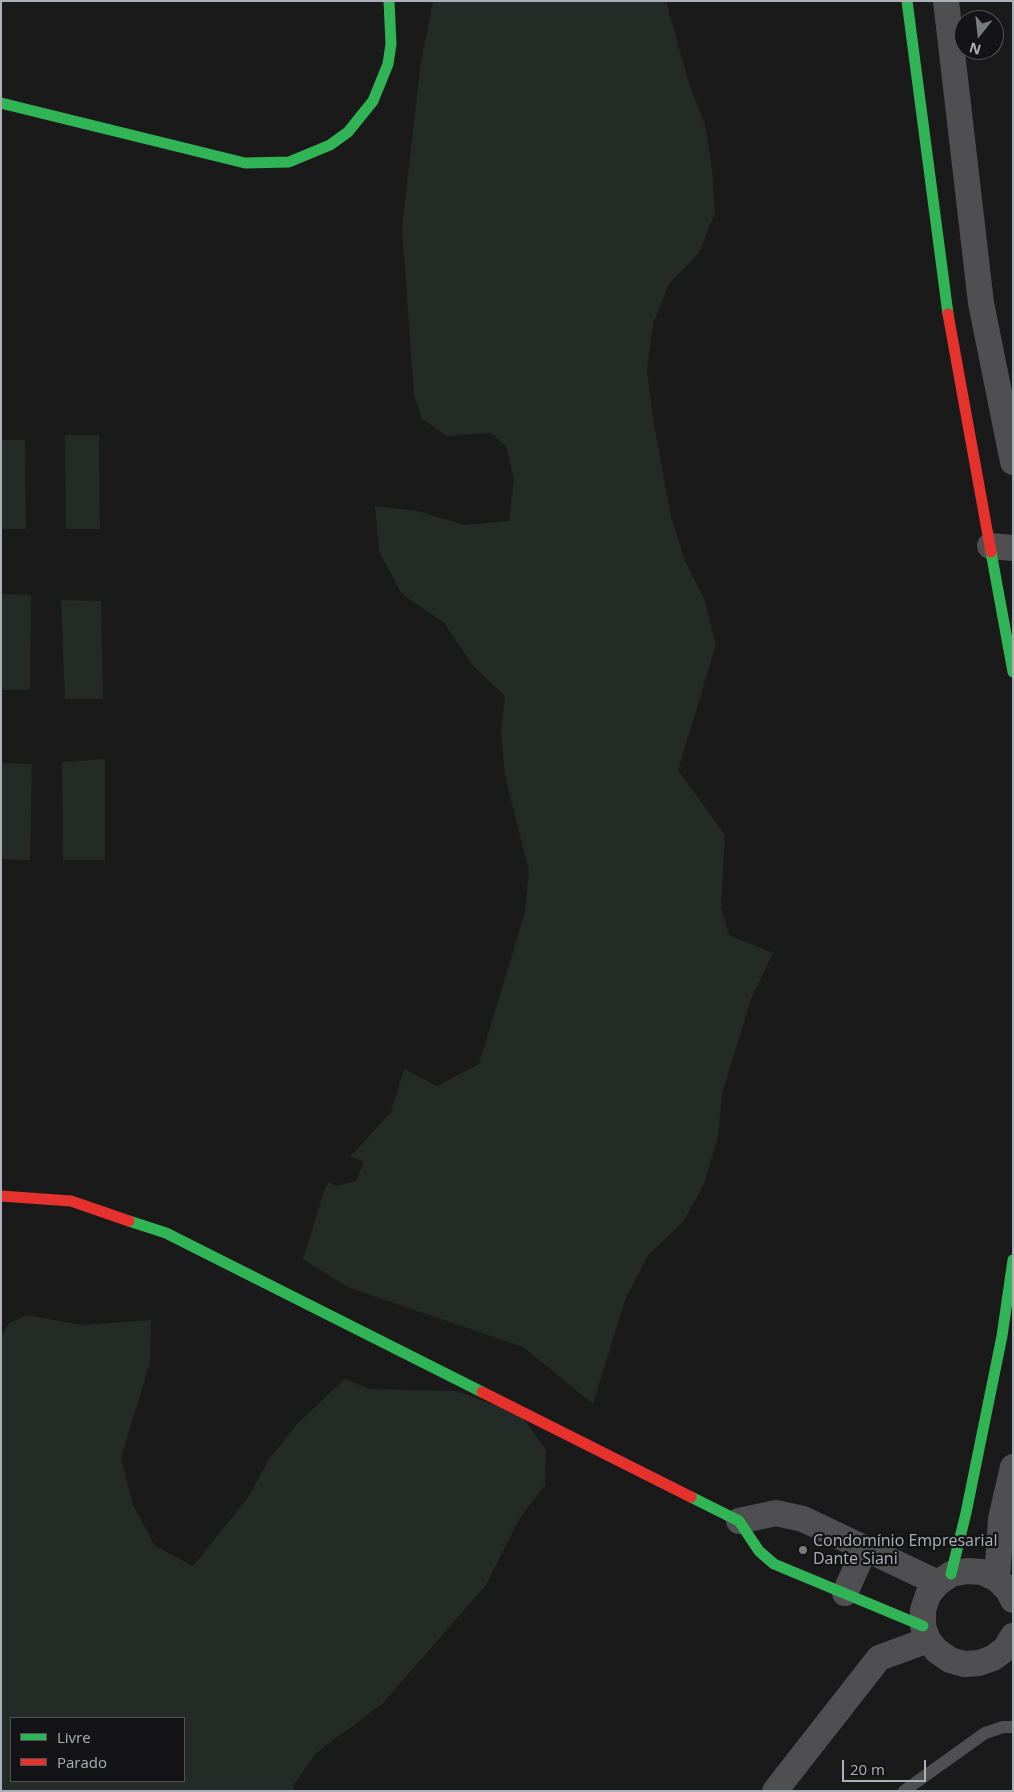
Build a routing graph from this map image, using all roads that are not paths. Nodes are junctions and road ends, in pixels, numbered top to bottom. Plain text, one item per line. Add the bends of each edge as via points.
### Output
1 (389, 1) edge
2 (907, 1) edge
3 (946, 1) edge
4 (1, 103) edge
5 (970, 446) junction
6 (1011, 448) edge
7 (1001, 547) edge
8 (1013, 672) edge
9 (1, 1196) edge
10 (1013, 1260) edge
11 (1013, 1467) edge
12 (739, 1521) junction
13 (865, 1548) junction
14 (945, 1578) junction
15 (997, 1579) junction
16 (845, 1593) junction
17 (1013, 1600) edge
18 (926, 1633) junction
19 (1010, 1648) edge
20 (1013, 1727) edge
21 (775, 1791) edge
22 (904, 1791) edge

1 - 4 street via 391,44 388,64 373,101 352,127 330,146 289,162 245,163
2 - 5 street via 946,303
3 - 6 street via 981,303
5 - 6 street via 985,436 1002,437
5 - 7 street
7 - 8 street
9 - 12 street via 71,1201 166,1233
10 - 14 street via 1002,1336 966,1513
11 - 15 street via 1001,1519
12 - 13 street via 776,1513 803,1519
12 - 16 street via 759,1551 774,1564
13 - 14 street
13 - 16 street
14 - 15 street via 967,1571 982,1572
14 - 18 street via 928,1595 923,1610
15 - 17 street
16 - 18 street
18 - 19 street via 937,1651 964,1664 986,1661
18 - 21 street via 879,1658
20 - 22 lane via 984,1733

